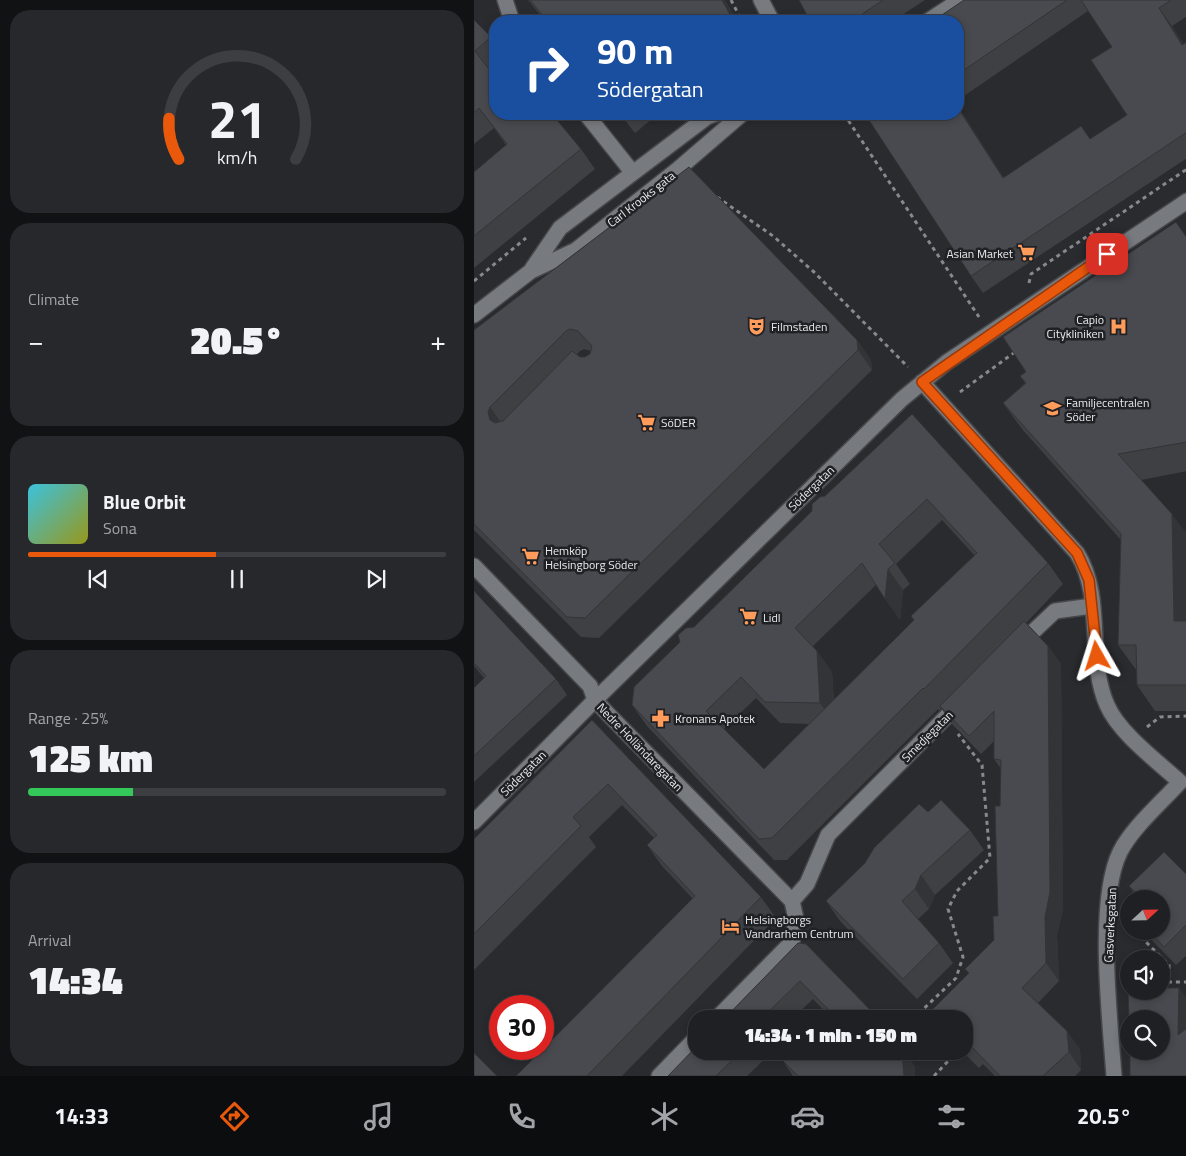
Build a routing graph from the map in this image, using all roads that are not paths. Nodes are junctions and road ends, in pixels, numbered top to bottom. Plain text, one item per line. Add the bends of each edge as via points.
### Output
1 (505, 0) edge
2 (761, 0) edge
3 (960, 0) edge
4 (510, 15) edge
5 (769, 15) edge
6 (937, 15) edge
7 (591, 120) edge
8 (702, 120) edge
9 (735, 120) edge
10 (633, 173) junction
11 (1186, 201) edge
12 (531, 271) junction
13 (474, 315) edge
14 (922, 382) junction
15 (474, 566) edge
16 (1092, 606) junction
17 (1006, 657) edge
18 (972, 691) edge
19 (595, 700) junction
20 (1183, 785) edge
21 (474, 822) edge
22 (792, 901) junction
23 (725, 1010) edge
24 (688, 1046) edge
25 (659, 1076) edge
26 (1114, 1076) edge

1 - 4 street
2 - 5 street
3 - 6 street
7 - 10 street
8 - 10 street, Carl Krooks gata
9 - 12 street, Carl Krooks gata via 576,250
10 - 12 street, Carl Krooks gata via 560,228
11 - 14 street, Södergatan
12 - 13 street, Carl Krooks gata
14 - 16 street, Gasverksgatan via 1077,553 1089,580
14 - 19 street, Södergatan
15 - 19 street, Nedre Holländaregatan via 590,686
16 - 17 street via 1055,611
16 - 20 street, Gasverksgatan via 1100,688 1114,718
18 - 22 street, Smedjegatan via 828,835 807,884
19 - 21 street, Södergatan
19 - 22 street, Nedre Holländaregatan
20 - 26 street, Gasverksgatan via 1128,839 1114,870 1107,919
22 - 23 street via 796,919 792,942
24 - 25 street

